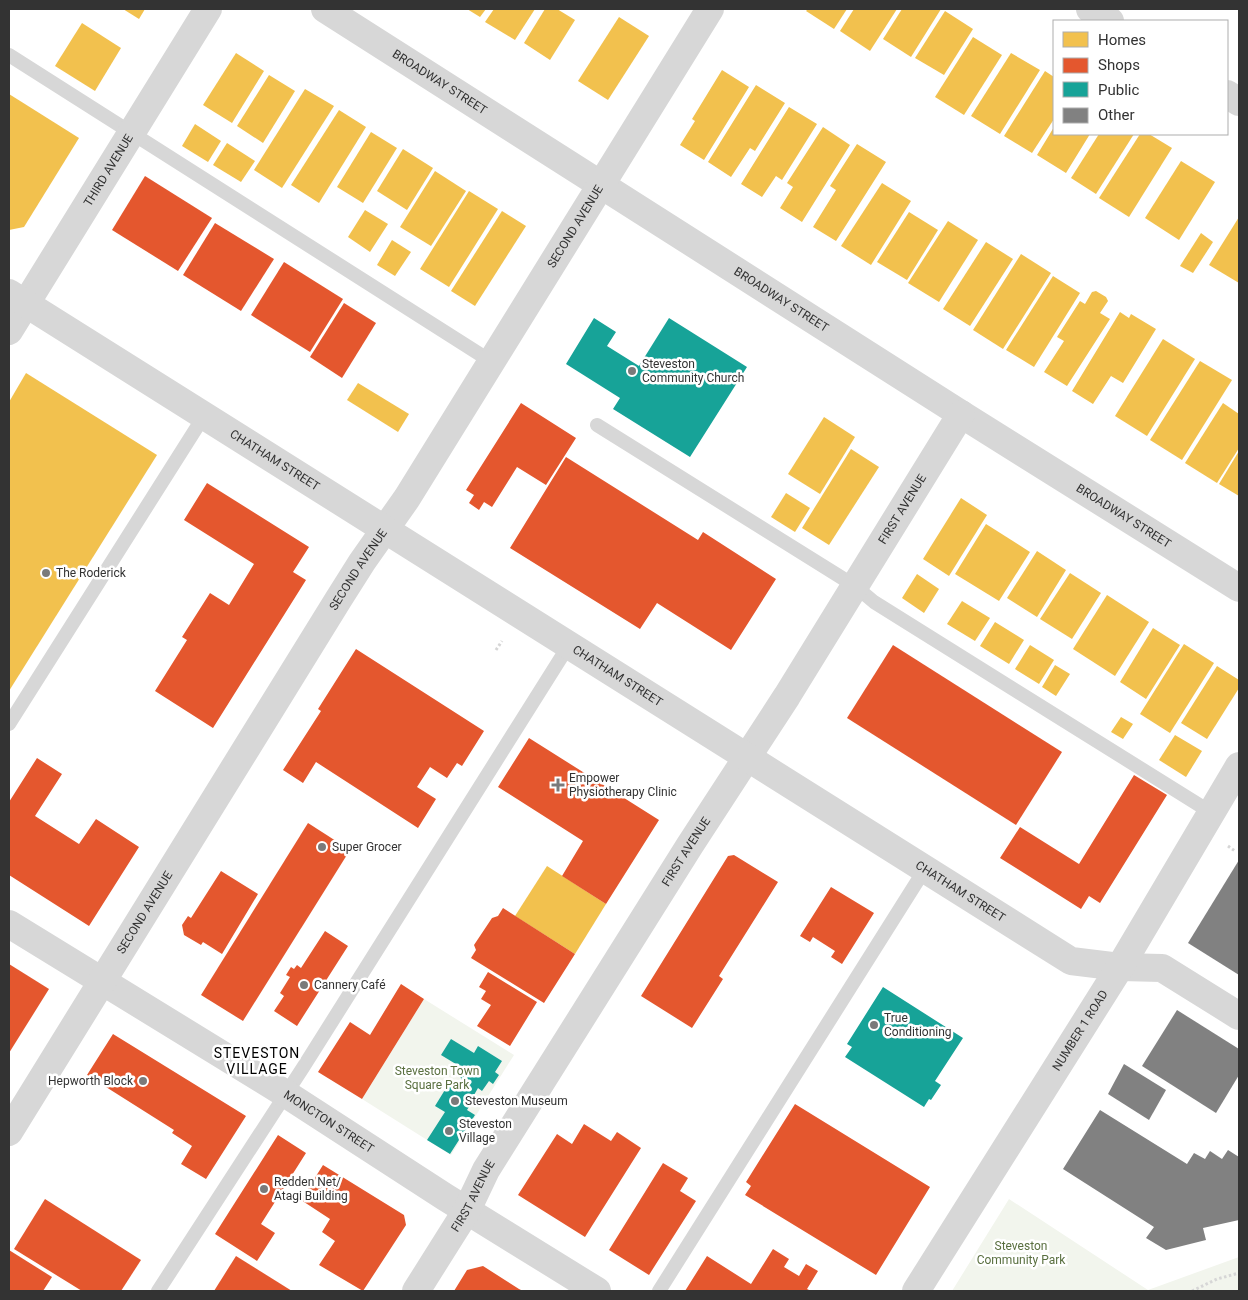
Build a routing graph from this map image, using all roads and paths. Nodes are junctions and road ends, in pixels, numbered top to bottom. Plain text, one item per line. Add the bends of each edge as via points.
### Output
1 (208, 9) edge
2 (325, 9) edge
3 (710, 9) edge
4 (1090, 9) edge
5 (1108, 20) edge
6 (9, 55) edge
7 (1228, 95) edge
8 (1239, 102) edge
9 (132, 132) junction
10 (602, 185) junction
11 (18, 298) edge
12 (9, 331) edge
13 (492, 362) junction
14 (961, 414) junction
15 (204, 416) junction
16 (597, 425) dead end
17 (385, 530) junction
18 (855, 586) junction
19 (1239, 588) edge
20 (502, 641) dead end
21 (569, 645) junction
22 (496, 650) dead end
23 (9, 724) edge
24 (747, 757) junction
25 (1239, 766) edge
26 (1212, 813) junction
27 (1228, 846) dead end
28 (1235, 851) dead end
29 (925, 869) junction
30 (9, 924) edge
31 (1120, 967) junction
32 (102, 982) junction
33 (1239, 1016) edge
34 (286, 1094) junction
35 (9, 1132) edge
36 (467, 1210) junction
37 (1239, 1273) edge
38 (158, 1291) edge
39 (416, 1291) edge
40 (597, 1291) edge
41 (658, 1291) edge
42 (916, 1291) edge
43 (1192, 1291) edge

1 - 9 street, THIRD AVENUE
2 - 10 street, BROADWAY STREET
3 - 10 street, SECOND AVENUE
4 - 5 street
6 - 9 lane
7 - 8 street
9 - 11 street, THIRD AVENUE
9 - 13 lane
10 - 13 street, SECOND AVENUE
10 - 14 street, BROADWAY STREET
11 - 12 street, THIRD AVENUE
11 - 15 street, CHATHAM STREET
13 - 17 street, SECOND AVENUE
14 - 18 street, FIRST AVENUE
14 - 19 street, BROADWAY STREET
15 - 17 street, CHATHAM STREET
15 - 23 lane
16 - 18 lane
17 - 21 street, CHATHAM STREET
17 - 32 street, SECOND AVENUE via 362,562
18 - 24 street, FIRST AVENUE
18 - 26 lane via 874,602
20 - 22 path
21 - 24 street, CHATHAM STREET
21 - 34 lane
24 - 29 street, CHATHAM STREET
24 - 36 street, FIRST AVENUE via 486,1170
25 - 26 street, NUMBER 1 ROAD
26 - 31 street, NUMBER 1 ROAD
27 - 28 path
29 - 31 street, CHATHAM STREET via 1071,961
29 - 41 lane
30 - 32 street, MONCTON STREET
31 - 33 street, CHATHAM STREET via 1162,968
31 - 42 street, NUMBER 1 ROAD
32 - 34 street, MONCTON STREET
32 - 35 street, SECOND AVENUE
34 - 36 street, MONCTON STREET
34 - 38 lane
36 - 39 street, FIRST AVENUE
36 - 40 street, MONCTON STREET
37 - 43 path via 1216,1279

